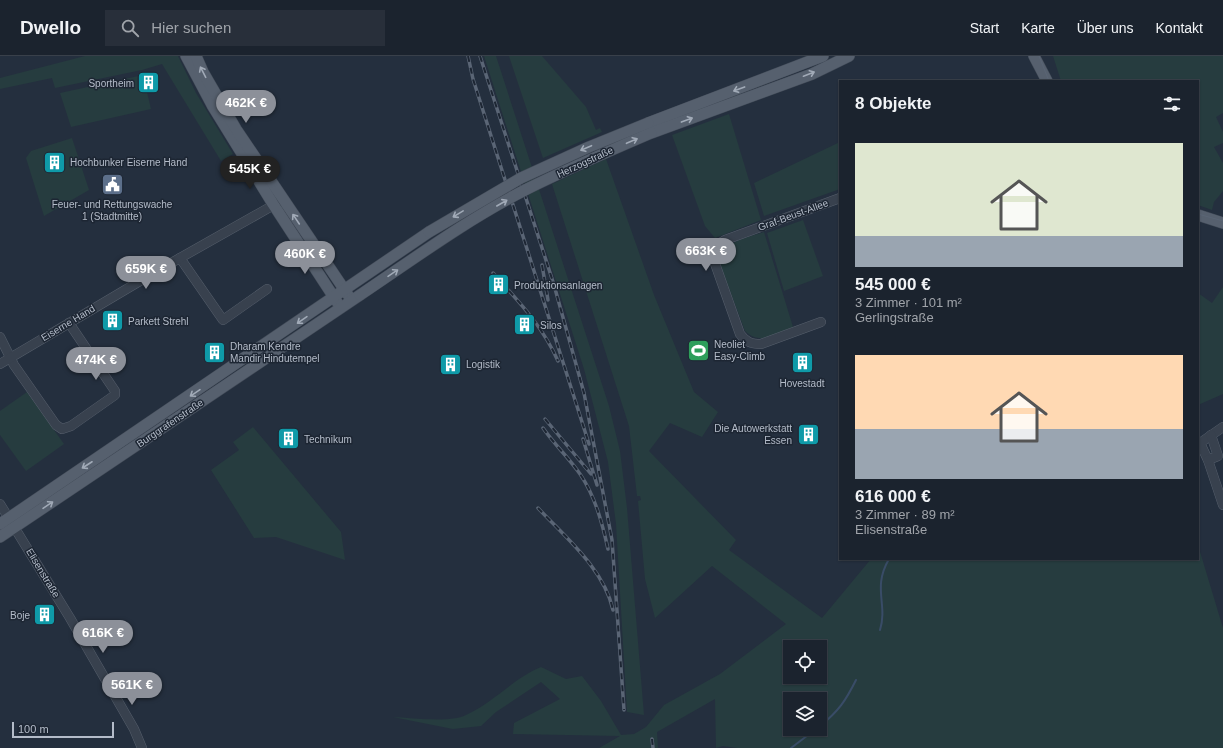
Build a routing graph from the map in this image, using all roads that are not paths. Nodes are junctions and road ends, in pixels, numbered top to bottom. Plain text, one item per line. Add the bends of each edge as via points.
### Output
1 (186, 56) edge
2 (196, 56) edge
3 (806, 56) edge
4 (823, 56) edge
5 (850, 56) edge
6 (1034, 56) edge
7 (1043, 56) edge
8 (832, 58) edge
9 (776, 75) junction
10 (1046, 79) edge
11 (649, 128) junction
12 (839, 198) edge
13 (278, 202) junction
14 (1199, 215) edge
15 (1223, 223) edge
16 (180, 258) junction
17 (267, 289) dead end
18 (344, 290) junction
19 (334, 297) junction
20 (356, 298) junction
21 (341, 308) junction
22 (69, 322) junction
23 (821, 322) dead end
24 (0, 337) edge
25 (11, 357) junction
26 (0, 364) edge
27 (1223, 427) edge
28 (1211, 435) junction
29 (1208, 460) junction
30 (0, 504) edge
31 (1223, 505) edge
32 (8, 523) edge
33 (0, 537) edge
34 (142, 748) edge

1 - 13 main road via 212,105
13 -> 2 main road
3 - 9 street via 803,60 782,68
4 - 9 main road, Herzogstraße
5 - 8 main road, Herzogstraße
6 - 10 main road
7 - 10 main road
11 -> 8 main road, Herzogstraße
9 -> 11 main road, Herzogstraße
11 -> 18 main road, Herzogstraße, bridge via 589,147 515,182 429,232
20 -> 11 main road, Herzogstraße, bridge via 466,224 526,190
12 - 23 street, Graf-Beust-Allee via 725,240 717,245 712,255 740,334 745,341 761,344
13 - 16 street, Eiserne Hand
18 -> 13 main road
13 - 19 main road
14 - 15 main road
16 - 17 street via 223,320
16 - 22 street, Eiserne Hand
18 - 19 main road, Herzogstraße
18 - 20 main road
19 - 21 main road
19 -> 32 main road, Burggrafenstraße
20 - 21 main road, Herzogstraße
32 -> 21 main road, Burggrafenstraße
22 - 25 street, Eiserne Hand
22 - 25 street via 115,391 115,395 70,426 62,429 56,425
24 - 25 street
25 - 26 street, Eiserne Hand
27 - 28 street
28 - 29 street via 1200,443
28 - 29 street via 1218,456
29 - 31 street
30 - 32 street, Elisenstraße
32 - 33 main road, Burggrafenstraße
32 - 34 street, Elisenstraße via 134,729

